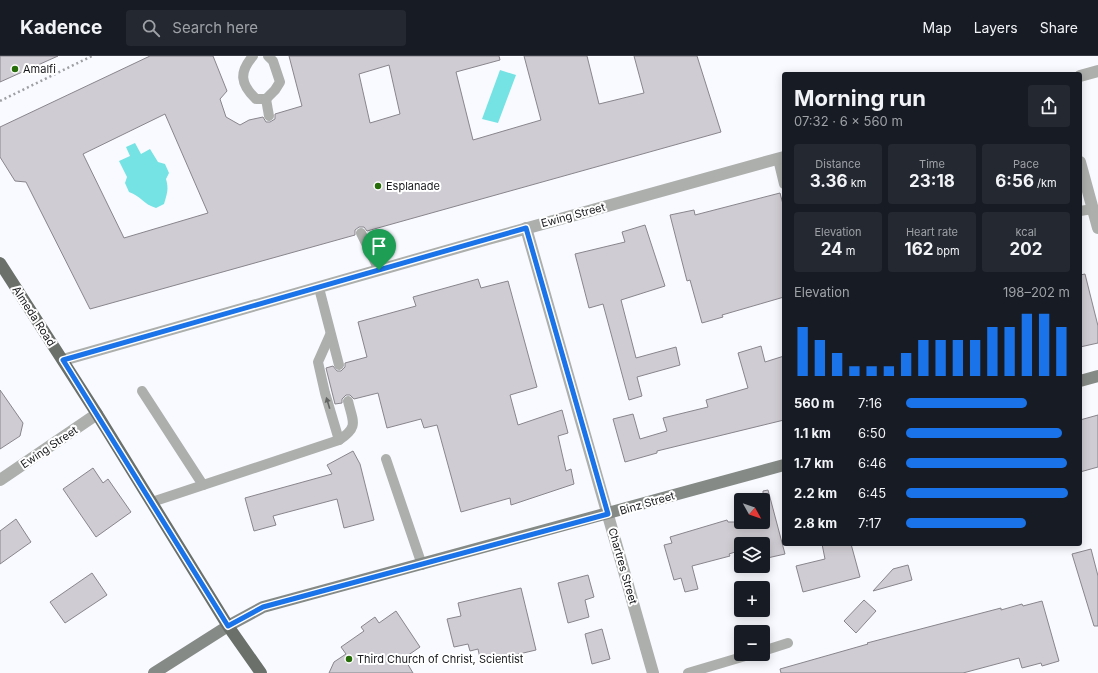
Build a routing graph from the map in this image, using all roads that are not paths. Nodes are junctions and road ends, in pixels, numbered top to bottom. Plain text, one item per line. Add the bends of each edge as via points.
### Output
1 (253, 56) edge
2 (268, 56) edge
3 (1098, 71) edge
4 (1082, 75) edge
5 (266, 99) junction
6 (269, 116) dead end
7 (781, 158) edge
8 (1082, 169) edge
9 (1093, 209) junction
10 (1082, 211) edge
11 (526, 228) junction
12 (1098, 228) edge
13 (361, 233) dead end
14 (0, 263) edge
15 (379, 270) junction
16 (319, 288) junction
17 (330, 335) junction
18 (63, 360) junction
19 (339, 364) dead end
20 (1098, 376) edge
21 (1082, 380) edge
22 (142, 391) dead end
23 (348, 401) dead end
24 (97, 414) junction
25 (339, 440) junction
26 (386, 459) dead end
27 (782, 466) edge
28 (0, 480) edge
29 (203, 485) junction
30 (152, 502) junction
31 (608, 514) junction
32 (422, 564) junction
33 (228, 626) junction
34 (788, 643) dead end
35 (770, 649) edge
36 (734, 659) edge
37 (154, 673) edge
38 (261, 673) edge
39 (653, 673) edge
40 (688, 673) edge

1 - 5 lane via 245,65 243,78 246,90 256,99
2 - 5 lane via 273,61 280,82
3 - 4 street
5 - 6 lane
7 - 11 street, Ewing Street
8 - 9 street
9 - 10 lane
9 - 12 street
11 - 15 street, Ewing Street
11 - 31 street, Chartres Street
13 - 15 lane
14 - 18 main road, Almeda Road
15 - 16 street, Ewing Street
16 - 17 lane
16 - 18 street, Ewing Street
17 - 19 lane
25 -> 17 lane via 318,362
18 - 24 main road, Almeda Road
20 - 21 main road
22 - 29 lane
23 - 25 lane via 352,429
24 - 28 street, Ewing Street
24 - 30 main road, Almeda Road
25 - 29 lane
26 - 32 lane
27 - 31 main road, Binz Street
29 - 30 lane
30 - 33 main road, Almeda Road
31 - 32 main road, Binz Street
31 - 39 street, Chartres Street
32 - 33 main road, Binz Street via 263,607
33 - 37 main road, Binz Street
33 - 38 main road, Almeda Road
34 - 35 lane
36 - 40 lane

